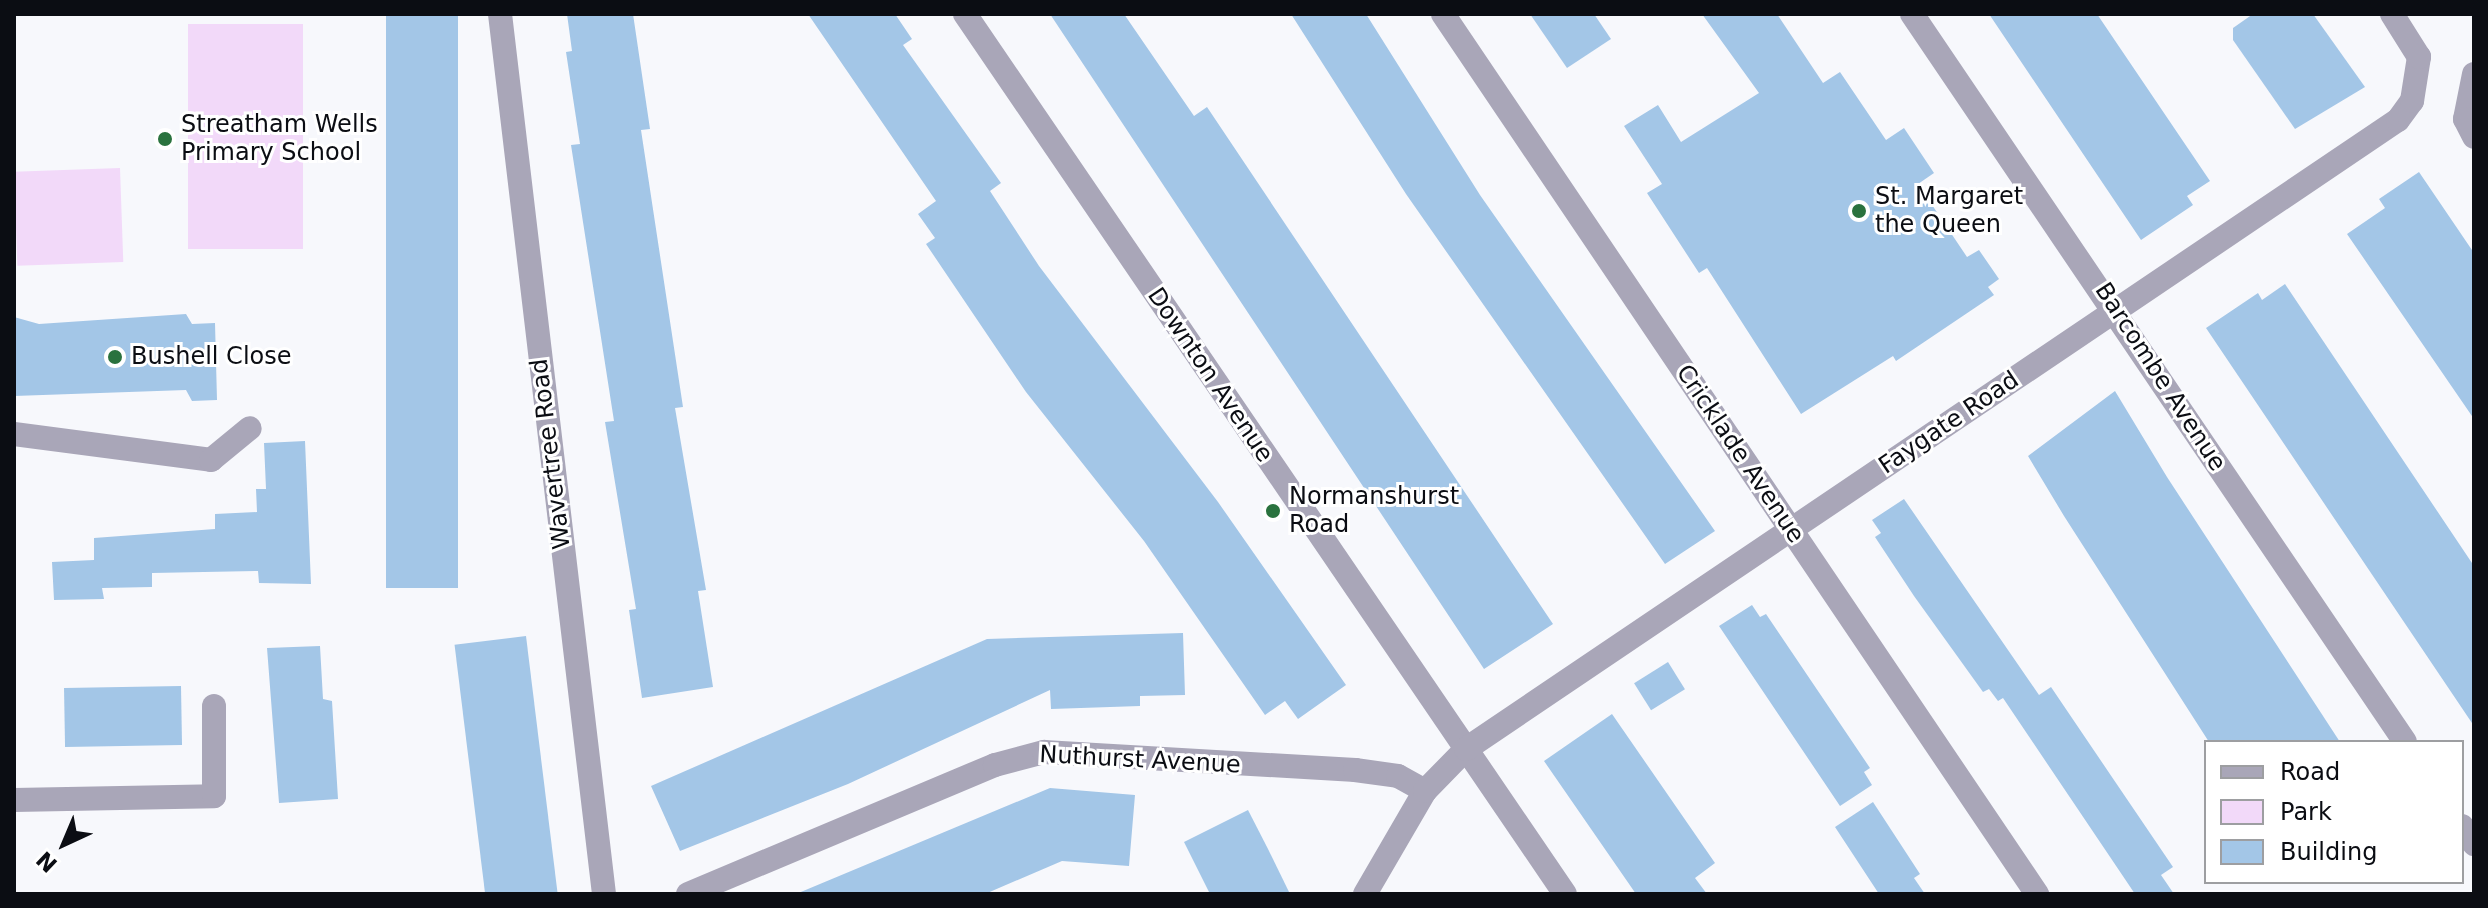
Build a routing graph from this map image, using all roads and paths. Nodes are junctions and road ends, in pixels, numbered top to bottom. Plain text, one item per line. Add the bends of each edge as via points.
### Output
1 (500, 14) edge
2 (965, 14) edge
3 (1443, 14) edge
4 (1912, 14) edge
5 (2392, 14) edge
6 (2474, 74) edge
7 (2474, 137) edge
8 (2116, 309) junction
9 (250, 428) dead end
10 (14, 434) edge
11 (1789, 528) junction
12 (214, 706) dead end
13 (2404, 740) edge
14 (1466, 749) junction
15 (1425, 791) junction
16 (14, 800) edge
17 (604, 894) edge
18 (688, 894) edge
19 (1365, 894) edge
20 (1565, 894) edge
21 (2037, 894) edge

1 - 17 street, Wavertree Road
2 - 14 street, Downton Avenue
3 - 11 street, Cricklade Avenue
4 - 8 street, Barcombe Avenue
5 - 8 street, Faygate Road via 2419,57 2418,85 2409,108
6 - 7 street via 2465,119
8 - 11 street, Faygate Road
8 - 13 street, Barcombe Avenue
9 - 10 street via 211,460
11 - 14 street, Faygate Road
11 - 21 street, Cricklade Avenue
12 - 16 street via 214,796
14 - 15 street, Faygate Road
14 - 20 street, Downton Avenue
15 - 18 street, Nuthurst Avenue via 1398,776 1355,770 1044,752 995,765
15 - 19 street, Faygate Road

